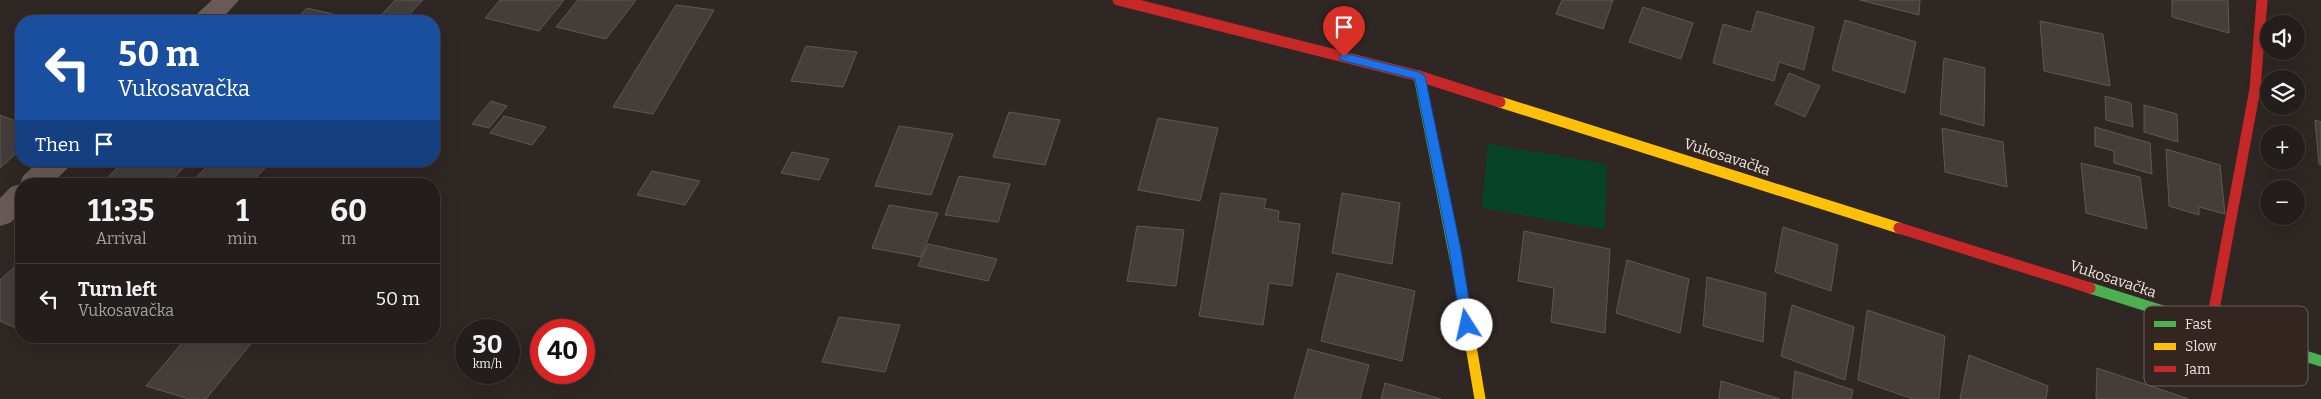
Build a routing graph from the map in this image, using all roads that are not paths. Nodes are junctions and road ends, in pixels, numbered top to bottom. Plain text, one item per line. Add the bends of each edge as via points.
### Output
1 (227, 0) edge
2 (1118, 0) edge
3 (2262, 0) edge
4 (211, 15) edge
5 (1419, 76) junction
6 (51, 167) edge
7 (39, 178) edge
8 (15, 201) edge
9 (0, 215) edge
10 (2148, 306) edge
11 (2215, 306) edge
12 (2308, 357) edge
13 (2321, 361) edge
14 (1480, 399) edge

1 - 4 street
2 - 5 main road, Vukosavačka
3 - 11 main road via 2255,90
5 - 10 main road, Vukosavačka
5 - 14 main road via 1455,250
6 - 7 street
8 - 9 street
12 - 13 main road, Vukosavačka

